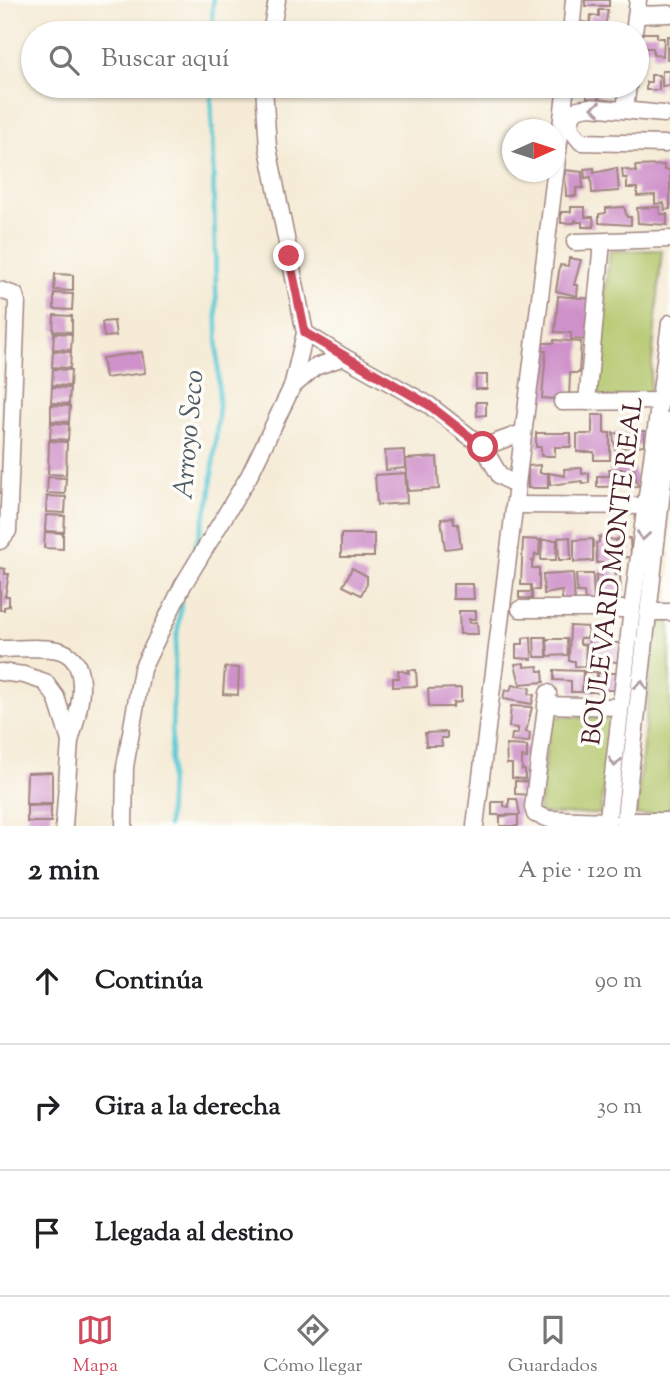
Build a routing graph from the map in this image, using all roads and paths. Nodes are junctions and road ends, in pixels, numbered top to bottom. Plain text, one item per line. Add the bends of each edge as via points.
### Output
1 (277, 0) edge
2 (574, 0) edge
3 (637, 7) edge
4 (670, 14) edge
5 (273, 21) edge
6 (572, 21) edge
7 (265, 98) edge
8 (566, 98) edge
9 (626, 98) edge
10 (625, 109) junction
11 (667, 109) edge
12 (567, 120) junction
13 (668, 147) edge
14 (670, 239) edge
15 (575, 242) dead end
16 (602, 242) junction
17 (0, 290) edge
18 (670, 323) edge
19 (305, 333) junction
20 (344, 356) junction
21 (292, 387) junction
22 (661, 401) junction
23 (562, 402) dead end
24 (587, 402) junction
25 (670, 420) edge
26 (522, 433) junction
27 (483, 447) junction
28 (516, 485) junction
29 (514, 505) junction
30 (660, 506) edge
31 (0, 541) edge
32 (520, 608) dead end
33 (632, 609) junction
34 (650, 612) junction
35 (670, 612) edge
36 (0, 649) edge
37 (0, 672) edge
38 (620, 707) junction
39 (70, 741) junction
40 (670, 821) edge
41 (607, 823) edge
42 (624, 823) edge
43 (64, 826) edge
44 (124, 826) edge
45 (475, 826) edge

1 - 5 street
2 - 6 street
3 - 4 street
7 - 19 street via 268,148
8 - 12 street
9 - 10 street
10 - 11 street
10 -> 12 street via 579,109
11 - 13 street via 661,134
12 - 13 street via 581,142
12 - 26 street
14 - 16 street
15 - 16 street
16 - 24 street
17 - 31 street via 15,295 18,302 8,531
18 - 22 street, BOULEVARD MONTE REAL
19 - 20 street
19 - 21 street
20 - 21 street via 315,367
20 - 27 street via 429,405
21 - 44 street via 249,476 183,585 142,669 125,767
22 - 24 street
22 - 30 street, BOULEVARD MONTE REAL
23 - 24 street
25 - 30 street, BOULEVARD MONTE REAL
26 - 27 street
26 - 28 street
27 - 28 street via 500,477
28 - 29 street
29 - 30 street
29 - 45 street
30 -> 33 street, BOULEVARD MONTE REAL
30 - 34 street, BOULEVARD MONTE REAL
32 - 33 street
33 - 38 street, BOULEVARD MONTE REAL
34 - 35 street
42 -> 34 street, BOULEVARD MONTE REAL
36 - 39 street via 61,651 72,660 83,702
37 - 39 street via 45,682 56,697
38 -> 41 street, BOULEVARD MONTE REAL
38 - 41 street via 547,699 533,807 535,814 549,818
39 - 43 street
40 - 42 street

